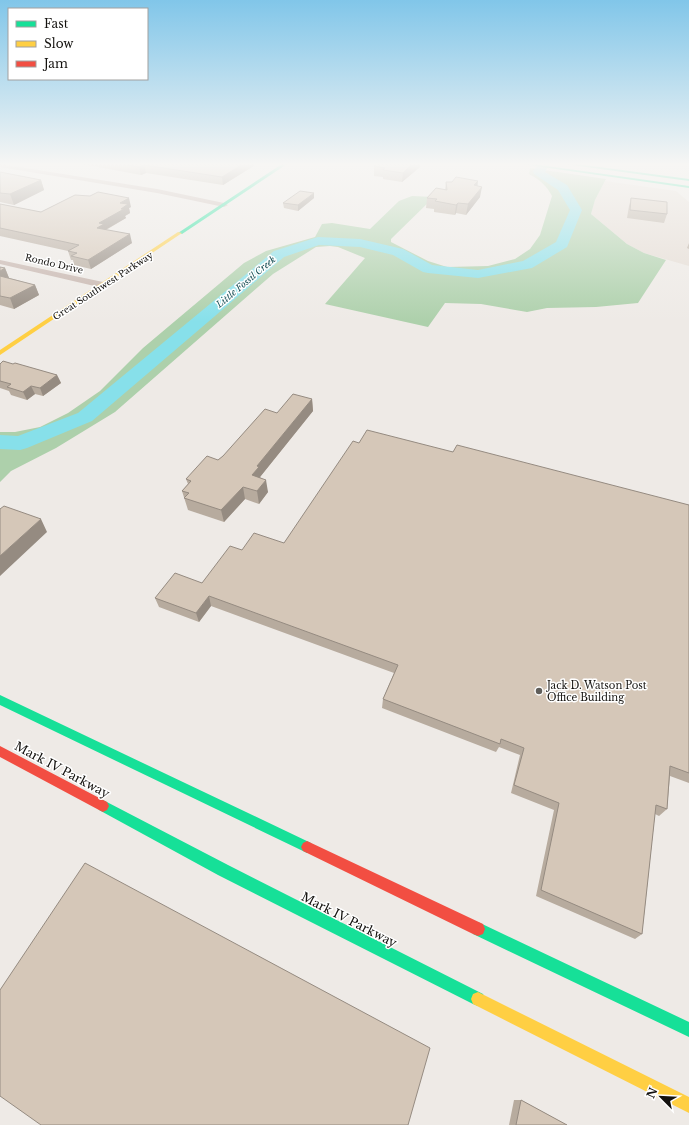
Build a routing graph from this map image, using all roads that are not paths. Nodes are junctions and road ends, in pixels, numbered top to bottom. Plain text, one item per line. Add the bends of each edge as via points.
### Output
1 (198, 216) edge
2 (201, 216) edge
3 (0, 262) edge
4 (90, 282) junction
5 (103, 285) junction
6 (53, 307) dead end
7 (0, 353) edge
8 (4, 701) edge
9 (0, 710) edge
10 (0, 751) edge
11 (689, 1030) edge
12 (689, 1105) edge

1 - 4 main road, Great Southwest Parkway
2 - 5 main road, Great Southwest Parkway
3 - 4 street, Rondo Drive
4 - 5 street, Rondo Drive
4 - 6 main road, Great Southwest Parkway
5 - 7 main road, Great Southwest Parkway
8 - 9 main road
8 - 11 main road
10 - 12 main road, Mark IV Parkway via 230,873

